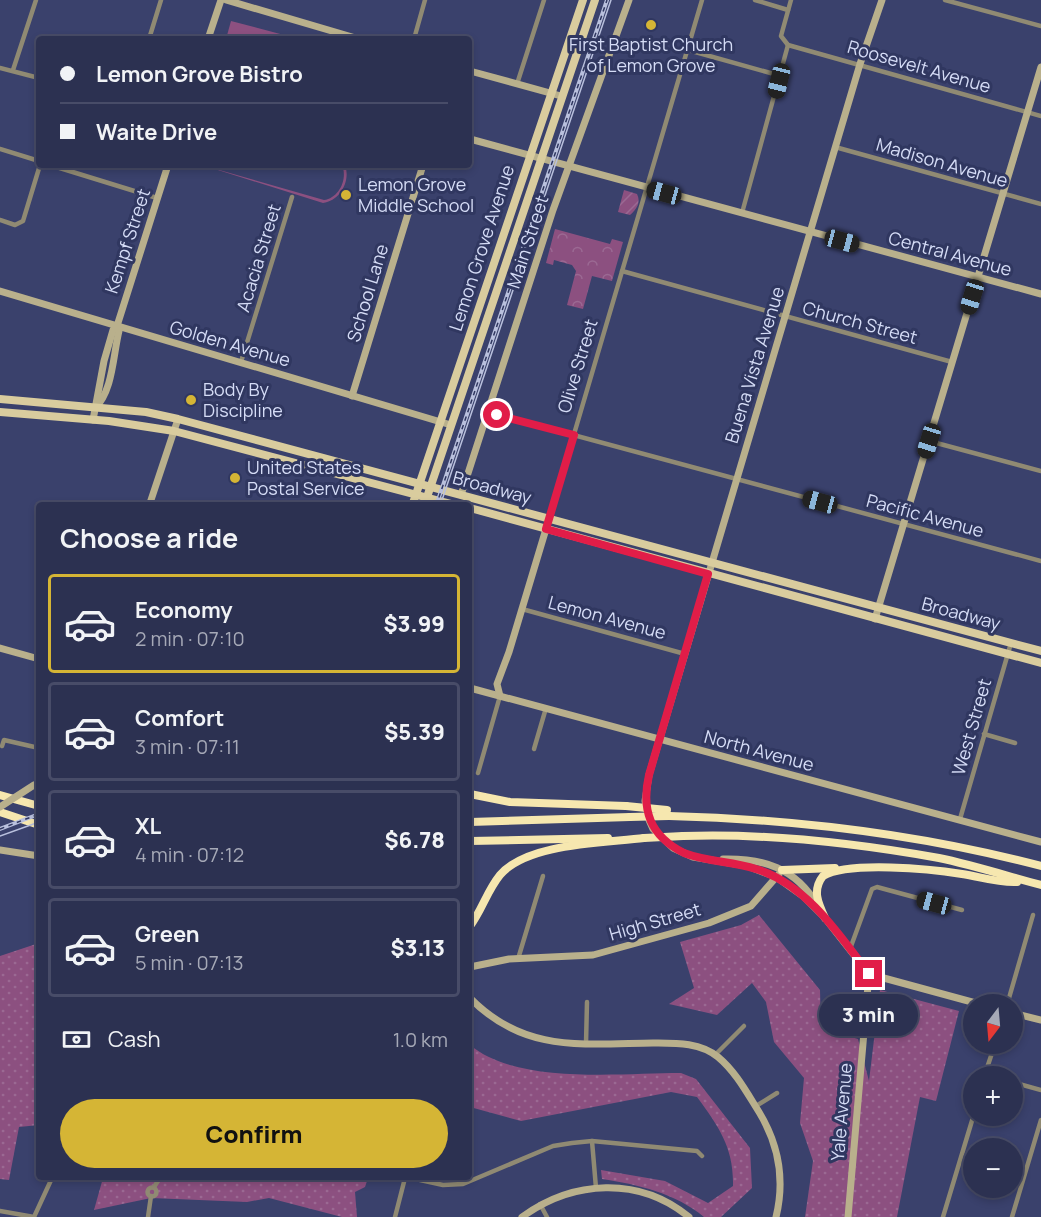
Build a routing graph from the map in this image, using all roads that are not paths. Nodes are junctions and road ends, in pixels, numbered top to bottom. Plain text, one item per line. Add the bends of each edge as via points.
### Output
1 (36, 0) edge
2 (161, 0) edge
3 (221, 0) edge
4 (226, 0) edge
5 (425, 0) edge
6 (535, 0) edge
7 (583, 0) edge
8 (595, 0) edge
9 (629, 0) edge
10 (702, 0) edge
11 (755, 0) edge
12 (791, 0) edge
13 (882, 0) edge
14 (945, 0) edge
15 (544, 1) edge
16 (788, 9) junction
17 (1041, 26) edge
18 (150, 36) edge
19 (209, 36) edge
20 (349, 36) edge
21 (415, 36) edge
22 (788, 45) junction
23 (688, 50) junction
24 (860, 64) junction
25 (1041, 67) edge
26 (0, 68) edge
27 (13, 70) junction
28 (472, 72) edge
29 (781, 76) junction
30 (36, 77) edge
31 (517, 84) junction
32 (550, 94) junction
33 (561, 96) junction
34 (1027, 112) junction
35 (1041, 116) edge
36 (472, 140) edge
37 (835, 147) junction
38 (0, 149) edge
39 (529, 156) junction
40 (540, 159) junction
41 (36, 162) edge
42 (570, 167) junction
43 (38, 168) edge
44 (60, 168) edge
45 (167, 168) edge
46 (422, 168) edge
47 (648, 188) junction
48 (1003, 194) junction
49 (292, 196) dead end
50 (158, 198) junction
51 (1041, 204) edge
52 (741, 214) junction
53 (0, 220) edge
54 (810, 232) junction
55 (622, 271) junction
56 (978, 277) junction
57 (0, 291) edge
58 (1041, 294) edge
59 (785, 316) junction
60 (117, 327) junction
61 (241, 362) junction
62 (952, 362) junction
63 (352, 396) junction
64 (0, 399) edge
65 (95, 408) junction
66 (0, 411) edge
67 (488, 412) junction
68 (178, 419) junction
69 (93, 420) junction
70 (441, 422) junction
71 (451, 425) junction
72 (174, 431) junction
73 (574, 435) junction
74 (929, 441) junction
75 (1041, 471) edge
76 (737, 479) junction
77 (420, 484) junction
78 (430, 487) junction
79 (416, 494) junction
80 (461, 495) junction
81 (427, 497) junction
82 (149, 502) edge
83 (413, 502) edge
84 (425, 502) edge
85 (445, 502) edge
86 (472, 509) edge
87 (549, 519) junction
88 (903, 526) junction
89 (546, 529) junction
90 (1041, 561) edge
91 (712, 563) junction
92 (708, 574) junction
93 (879, 607) junction
94 (522, 609) junction
95 (875, 619) junction
96 (1011, 643) junction
97 (0, 648) edge
98 (1041, 651) edge
99 (685, 654) junction
100 (1007, 654) junction
101 (36, 658) edge
102 (1041, 663) edge
103 (472, 689) edge
104 (500, 696) junction
105 (546, 708) junction
106 (984, 734) junction
107 (659, 740) junction
108 (1015, 743) dead end
109 (2, 746) dead end
110 (36, 747) edge
111 (534, 749) dead end
112 (478, 773) dead end
113 (36, 783) edge
114 (472, 794) edge
115 (0, 795) edge
116 (36, 805) edge
117 (0, 807) edge
118 (0, 812) edge
119 (668, 813) junction
120 (960, 819) junction
121 (472, 822) edge
122 (36, 824) edge
123 (644, 838) junction
124 (472, 841) edge
125 (1041, 842) edge
126 (1, 850) edge
127 (36, 856) edge
128 (1041, 866) edge
129 (857, 869) junction
130 (779, 874) junction
131 (543, 876) dead end
132 (1027, 882) junction
133 (1041, 885) edge
134 (962, 910) dead end
135 (1033, 915) dead end
136 (825, 918) junction
137 (472, 923) edge
138 (850, 949) junction
139 (518, 959) junction
140 (472, 967) edge
141 (869, 974) junction
142 (1010, 994) edge
143 (472, 1000) edge
144 (963, 1000) edge
145 (587, 1002) dead end
146 (1023, 1016) edge
147 (1041, 1020) edge
148 (744, 1026) dead end
149 (586, 1044) junction
150 (715, 1055) junction
151 (1023, 1085) edge
152 (1041, 1090) edge
153 (777, 1093) dead end
154 (756, 1106) junction
155 (1041, 1120) edge
156 (970, 1126) edge
157 (592, 1141) junction
158 (702, 1156) dead end
159 (51, 1180) edge
160 (154, 1180) edge
161 (159, 1180) edge
162 (404, 1180) edge
163 (420, 1180) edge
164 (155, 1186) junction
165 (596, 1188) junction
166 (540, 1204) junction
167 (0, 1211) edge
168 (34, 1217) edge
169 (148, 1217) edge
170 (395, 1217) edge
171 (522, 1217) edge
172 (547, 1217) edge
173 (689, 1217) edge
174 (776, 1217) edge
175 (848, 1217) edge
176 (943, 1217) edge
177 (1012, 1217) edge

1 - 27 street
2 - 18 street
3 - 19 street
4 - 20 street
5 - 21 street
6 - 15 street
7 - 32 main road, Lemon Grove Avenue
8 - 33 main road, Lemon Grove Avenue
9 - 42 street, Main Street
10 - 23 street, Olive Street
11 - 16 street
12 - 16 street
13 - 24 street, Buena Vista Avenue
14 - 17 street
15 - 31 street
16 - 22 street via 781,36
22 - 24 street, Roosevelt Avenue
22 - 29 street
23 - 29 street
23 - 47 street, Olive Street
24 - 34 street, Roosevelt Avenue
24 - 37 street, Buena Vista Avenue
25 - 34 street
26 - 27 street
27 - 30 street
28 - 31 street
29 - 52 street
31 - 32 street
32 - 33 street
32 - 39 main road, Lemon Grove Avenue
33 - 40 main road, Lemon Grove Avenue
34 - 35 street, Roosevelt Avenue
34 - 48 street
36 - 39 street, Central Avenue
37 - 48 street, Madison Avenue
37 - 54 street, Buena Vista Avenue
38 - 41 street
39 - 40 street, Central Avenue
39 - 70 main road, Lemon Grove Avenue
40 - 42 street, Central Avenue
40 - 71 main road, Lemon Grove Avenue
42 - 47 street, Central Avenue
42 - 67 street, Main Street
43 - 53 street via 23,221 15,225
44 - 50 street
45 - 50 street, Kempf Street
46 - 63 street, School Lane
47 - 52 street, Central Avenue
47 - 55 street, Olive Street
48 - 51 street, Madison Avenue
48 - 56 street
49 - 61 street, Acacia Street
50 - 60 street, Kempf Street
52 - 54 street, Central Avenue
54 - 56 street, Central Avenue
54 - 59 street, Buena Vista Avenue
55 - 59 street, Church Street
55 - 73 street, Olive Street
56 - 58 street, Central Avenue
56 - 62 street
57 - 60 street, Golden Avenue
59 - 62 street, Church Street
59 - 76 street, Buena Vista Avenue
60 - 61 street, Golden Avenue
60 - 65 street, Kempf Street via 104,361
61 - 63 street, Golden Avenue
62 - 74 street
63 - 70 street, Golden Avenue
64 - 65 main road, Broadway
65 - 68 main road, Broadway
65 - 69 street, Kempf Street
66 - 69 main road, Broadway
67 - 73 street, Pacific Avenue
67 - 80 street, Main Street
68 - 72 street
68 - 77 main road, Broadway
69 - 72 main road, Broadway
70 - 71 street, Golden Avenue
70 - 77 main road, Lemon Grove Avenue
71 - 78 main road, Lemon Grove Avenue
72 - 79 main road, Broadway
72 - 82 street
73 - 76 street, Pacific Avenue
73 - 87 street, Olive Street
74 - 75 street
74 - 88 street
76 - 88 street, Pacific Avenue
76 - 91 street, Buena Vista Avenue
77 - 78 main road, Broadway
77 - 79 main road, Lemon Grove Avenue
78 - 80 main road, Broadway
78 - 81 main road, Lemon Grove Avenue
79 - 81 main road, Broadway
79 - 83 main road, Lemon Grove Avenue
80 - 87 main road, Broadway
81 - 84 main road, Lemon Grove Avenue
81 - 85 main road, Broadway
86 - 89 main road, Broadway
87 - 89 street, Olive Street
87 - 91 main road, Broadway
88 - 90 street, Pacific Avenue
88 - 93 street
89 - 92 main road, Broadway
89 - 94 street, Olive Street
91 - 92 street, Buena Vista Avenue
91 - 93 main road, Broadway
92 - 95 main road, Broadway
92 - 99 street, Buena Vista Avenue
93 - 95 street
93 - 96 main road, Broadway
94 - 99 street, Lemon Avenue
94 - 104 street, Olive Street via 497,684
95 - 100 main road, Broadway
96 - 98 main road, Broadway
96 - 100 street, West Street
97 - 101 street
99 - 107 street, Buena Vista Avenue
100 - 102 main road, Broadway
100 - 106 street, West Street
103 - 104 street, North Avenue
104 - 105 street, North Avenue
104 - 112 street, Olive Street
105 - 107 street, North Avenue
105 - 111 street
106 - 108 street
106 - 120 street, West Street
107 - 120 street, North Avenue
107 - 130 street, Buena Vista Avenue via 645,801 653,829 673,848 702,858 751,858
109 - 110 street via 4,740
113 - 117 street, bridge
114 - 119 highway, bridge via 510,802 626,806
115 - 116 highway
118 - 122 highway
119 - 121 highway, bridge
119 - 128 highway via 825,825 971,849
120 - 125 street, North Avenue
123 - 124 highway
123 - 132 highway, bridge via 750,836 858,845 940,858
123 - 137 highway via 538,852 513,863 489,890
126 - 127 street
129 - 130 highway via 812,867
129 - 132 highway via 943,871 1002,883
129 - 136 highway via 829,872 819,881 816,896
130 - 136 street, Buena Vista Avenue
130 - 139 street, High Street via 751,906 725,917 617,950
131 - 139 street
132 - 133 highway
134 - 138 street via 872,888
135 - 142 street
136 - 138 street, Buena Vista Avenue
138 - 141 street, Buena Vista Avenue
139 - 140 street, High Street
141 - 144 street
141 - 175 street, Yale Avenue
143 - 149 street via 496,1021 522,1035 553,1043
145 - 149 street
146 - 147 street
148 - 150 street
149 - 150 street via 681,1043
150 - 154 street via 737,1077
151 - 152 street
153 - 154 street
154 - 174 street via 778,1158 781,1188
155 - 177 street
156 - 176 street
157 - 158 street via 688,1150
157 - 163 street via 554,1146 463,1185
157 - 165 street
159 - 168 street
160 - 164 street
161 - 164 street
162 - 170 street
164 - 169 street via 148,1191
165 - 166 street via 573,1191
165 - 173 street via 645,1193
166 - 171 street
166 - 172 street
167 - 168 street

